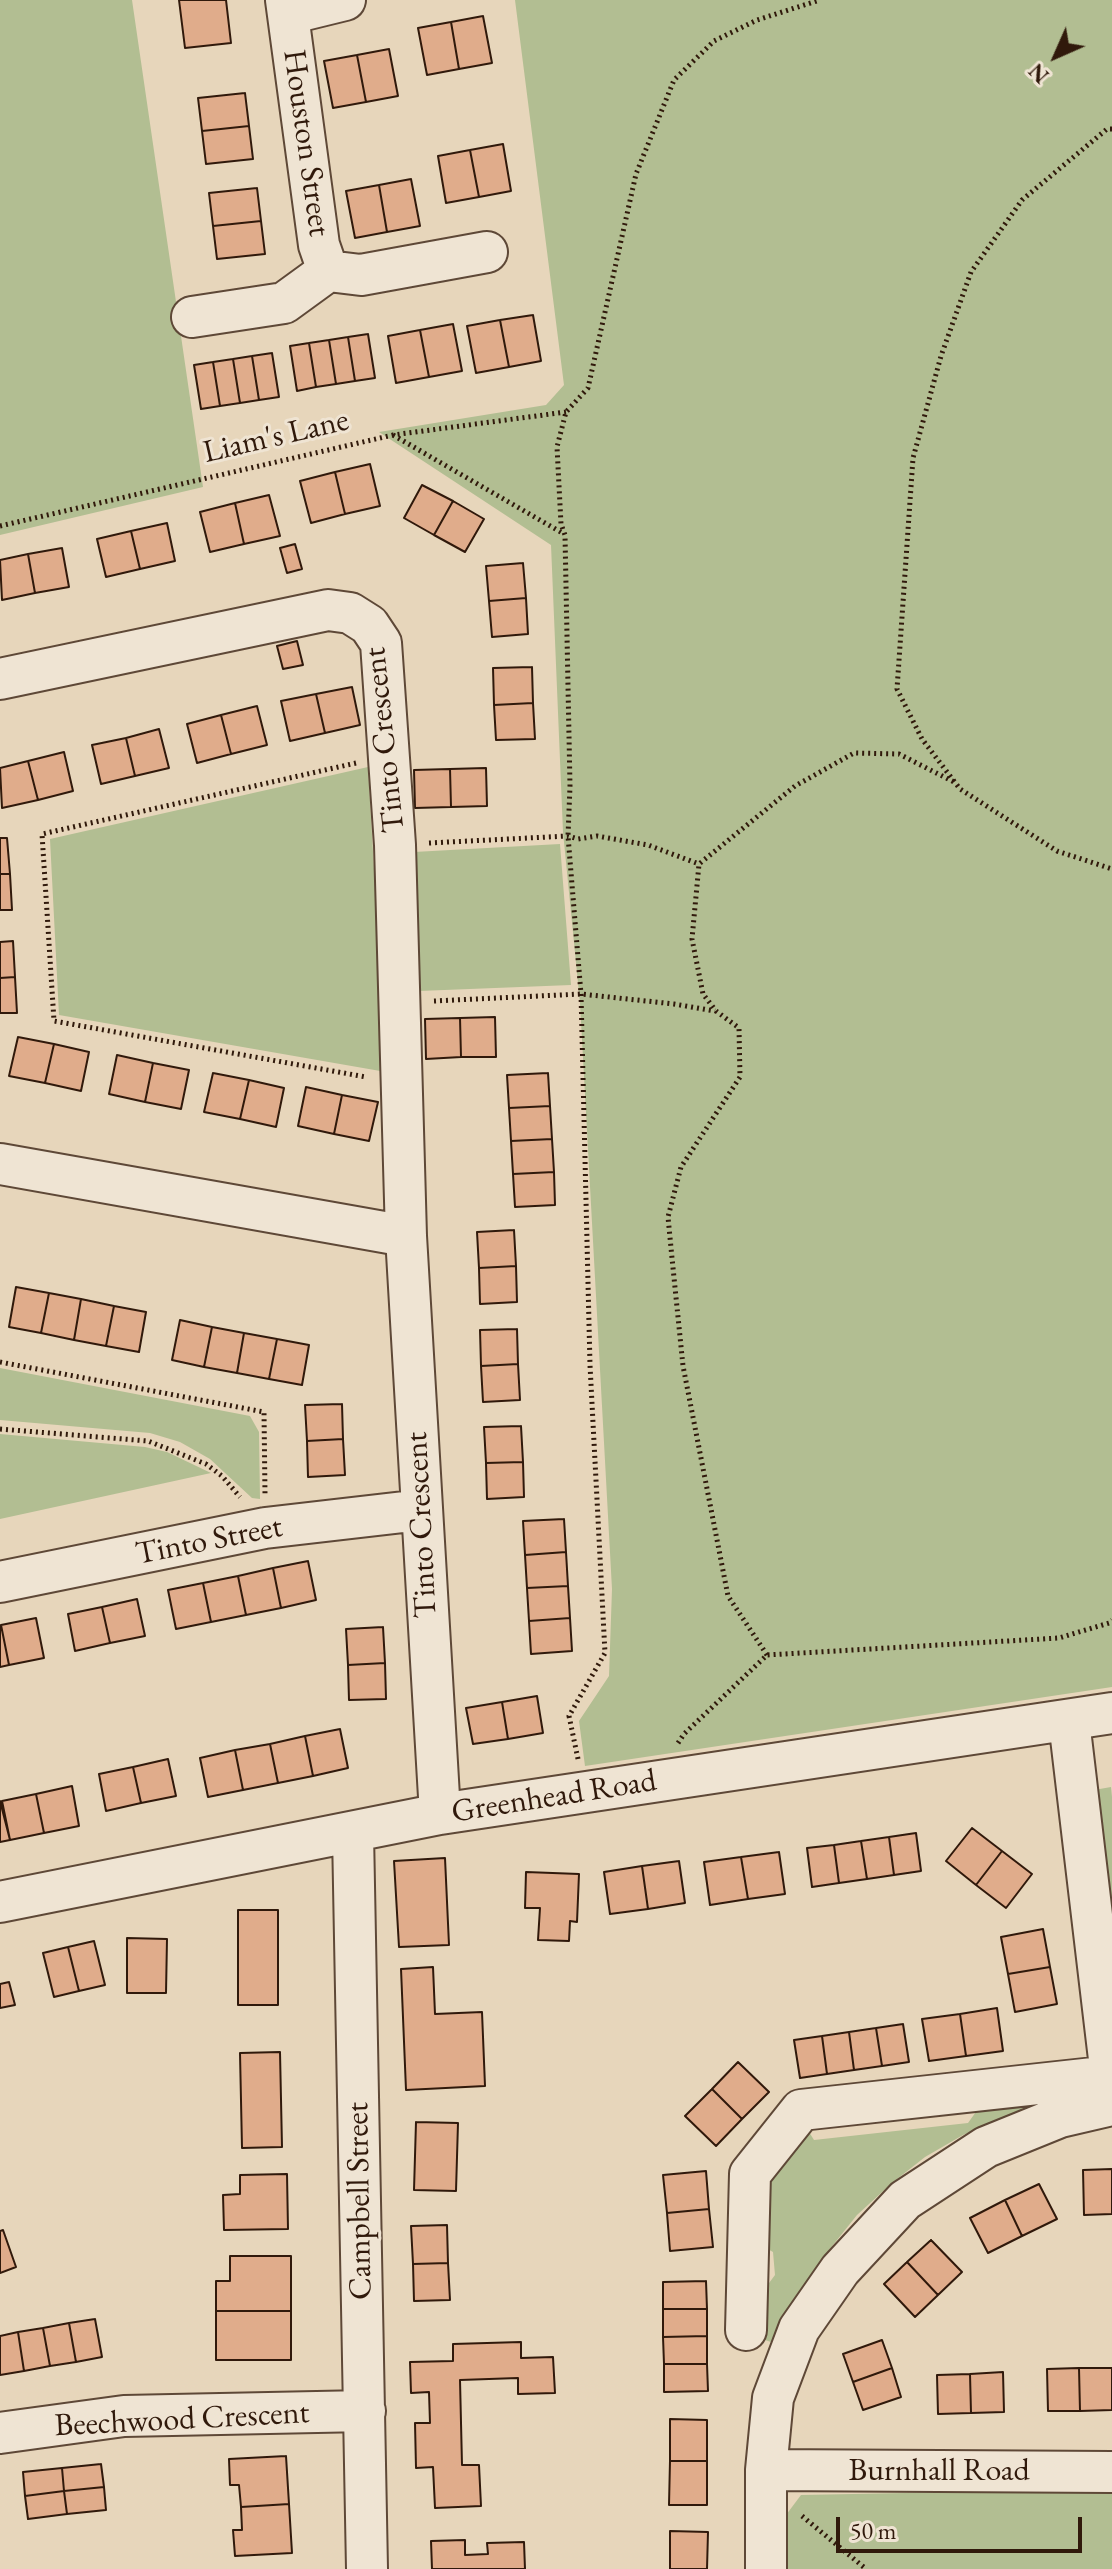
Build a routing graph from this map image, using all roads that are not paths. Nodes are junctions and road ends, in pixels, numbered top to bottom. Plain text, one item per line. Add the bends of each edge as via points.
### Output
1 (345, 0) edge
2 (287, 7) edge
3 (487, 252) dead end
4 (328, 271) junction
5 (192, 317) dead end
6 (0, 679) edge
7 (0, 1164) edge
8 (406, 1236) junction
9 (421, 1510) junction
10 (0, 1582) edge
11 (1112, 1713) edge
12 (1069, 1721) junction
13 (440, 1814) junction
14 (353, 1833) junction
15 (0, 1902) edge
16 (1112, 2076) edge
17 (1112, 2105) edge
18 (746, 2330) dead end
19 (365, 2411) junction
20 (0, 2433) edge
21 (1112, 2472) edge
22 (766, 2479) junction
23 (367, 2569) edge
24 (766, 2569) edge

1 - 2 street
2 - 4 street, Houston Street via 319,245
3 - 4 street, Houston Street via 361,275
4 - 5 street, Houston Street via 284,303
6 - 8 street, Tinto Crescent via 328,610 350,613 369,625 381,643 395,845
7 - 8 street
8 - 9 street, Tinto Crescent
9 - 10 street, Tinto Street via 265,1528
9 - 13 street, Tinto Crescent
11 - 12 street, Greenhead Road
12 - 13 street, Greenhead Road
12 - 16 street
13 - 14 street, Greenhead Road
14 - 15 street, Greenhead Road
14 - 19 street, Campbell Street
16 - 17 street
16 - 18 street via 801,2110 750,2174
17 - 22 street via 1060,2117 986,2147 905,2200 840,2270 799,2329 773,2398
19 - 20 street, Beechwood Crescent via 124,2416
19 - 23 street, Campbell Street
21 - 22 street, Burnhall Road
22 - 24 street

